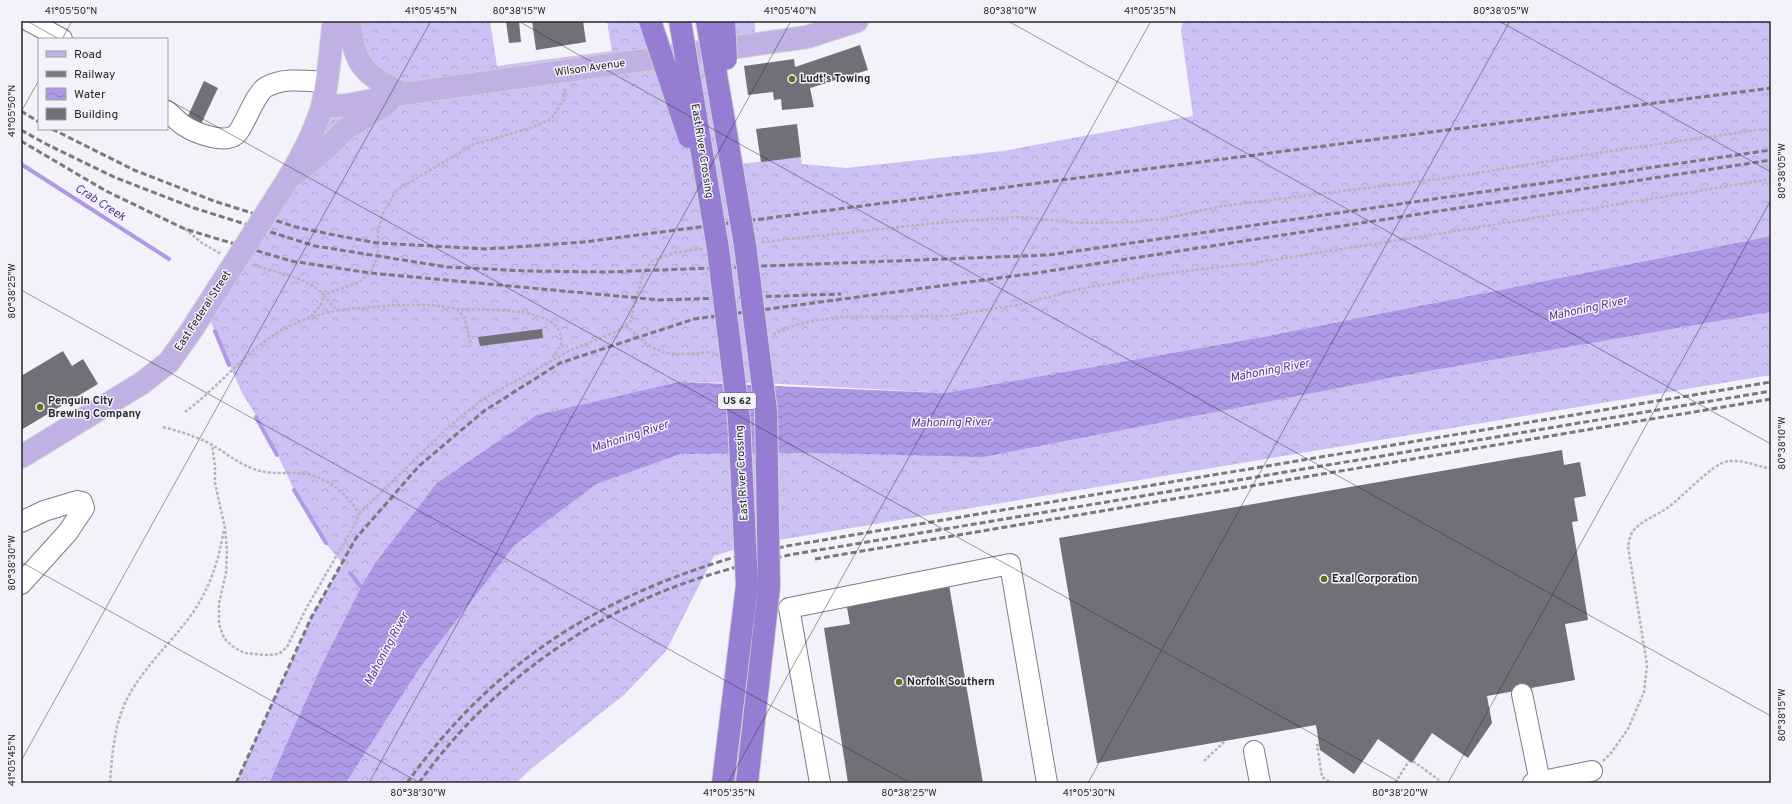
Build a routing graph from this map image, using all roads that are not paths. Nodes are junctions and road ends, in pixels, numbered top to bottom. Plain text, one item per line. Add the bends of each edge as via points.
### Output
1 (29, 21) edge
2 (334, 21) edge
3 (349, 21) edge
4 (650, 21) edge
5 (680, 21) edge
6 (707, 21) edge
7 (724, 21) edge
8 (857, 21) edge
9 (60, 38) edge
10 (326, 82) junction
11 (403, 94) junction
12 (322, 107) junction
13 (168, 112) edge
14 (730, 160) junction
15 (283, 187) junction
16 (711, 204) junction
17 (21, 457) edge
18 (21, 522) edge
19 (21, 584) edge
20 (1522, 694) dead end
21 (1254, 751) dead end
22 (1592, 771) road end
23 (1536, 782) edge
24 (723, 783) edge
25 (747, 783) edge
26 (820, 783) edge
27 (1047, 783) edge
28 (1260, 783) edge

1 - 9 lane
2 - 10 main road, East Federal Street
3 - 11 main road via 352,43 365,70 372,77
4 - 16 highway, bridge
5 - 16 highway, East River Crossing / US 62, bridge
6 - 14 highway, US 62, bridge
7 - 14 highway, bridge
8 - 11 main road, Wilson Avenue via 807,37
10 - 12 main road, East Federal Street
10 - 13 lane via 289,80 265,87 239,133 229,138 212,138 184,125
11 - 12 main road, Wilson Avenue via 348,105
11 - 15 main road via 351,125
12 - 15 main road, East Federal Street via 314,128
14 - 25 highway, US 62, bridge via 745,245 766,411 769,587
15 - 17 main road, East Federal Street, bridge via 169,362 142,384
16 - 24 highway, East River Crossing / US 62, bridge via 739,419 747,585
18 - 19 lane via 44,511 77,501 83,504 83,513
20 - 23 lane
21 - 28 lane
22 - 23 lane
26 - 27 lane via 789,608 1010,564

